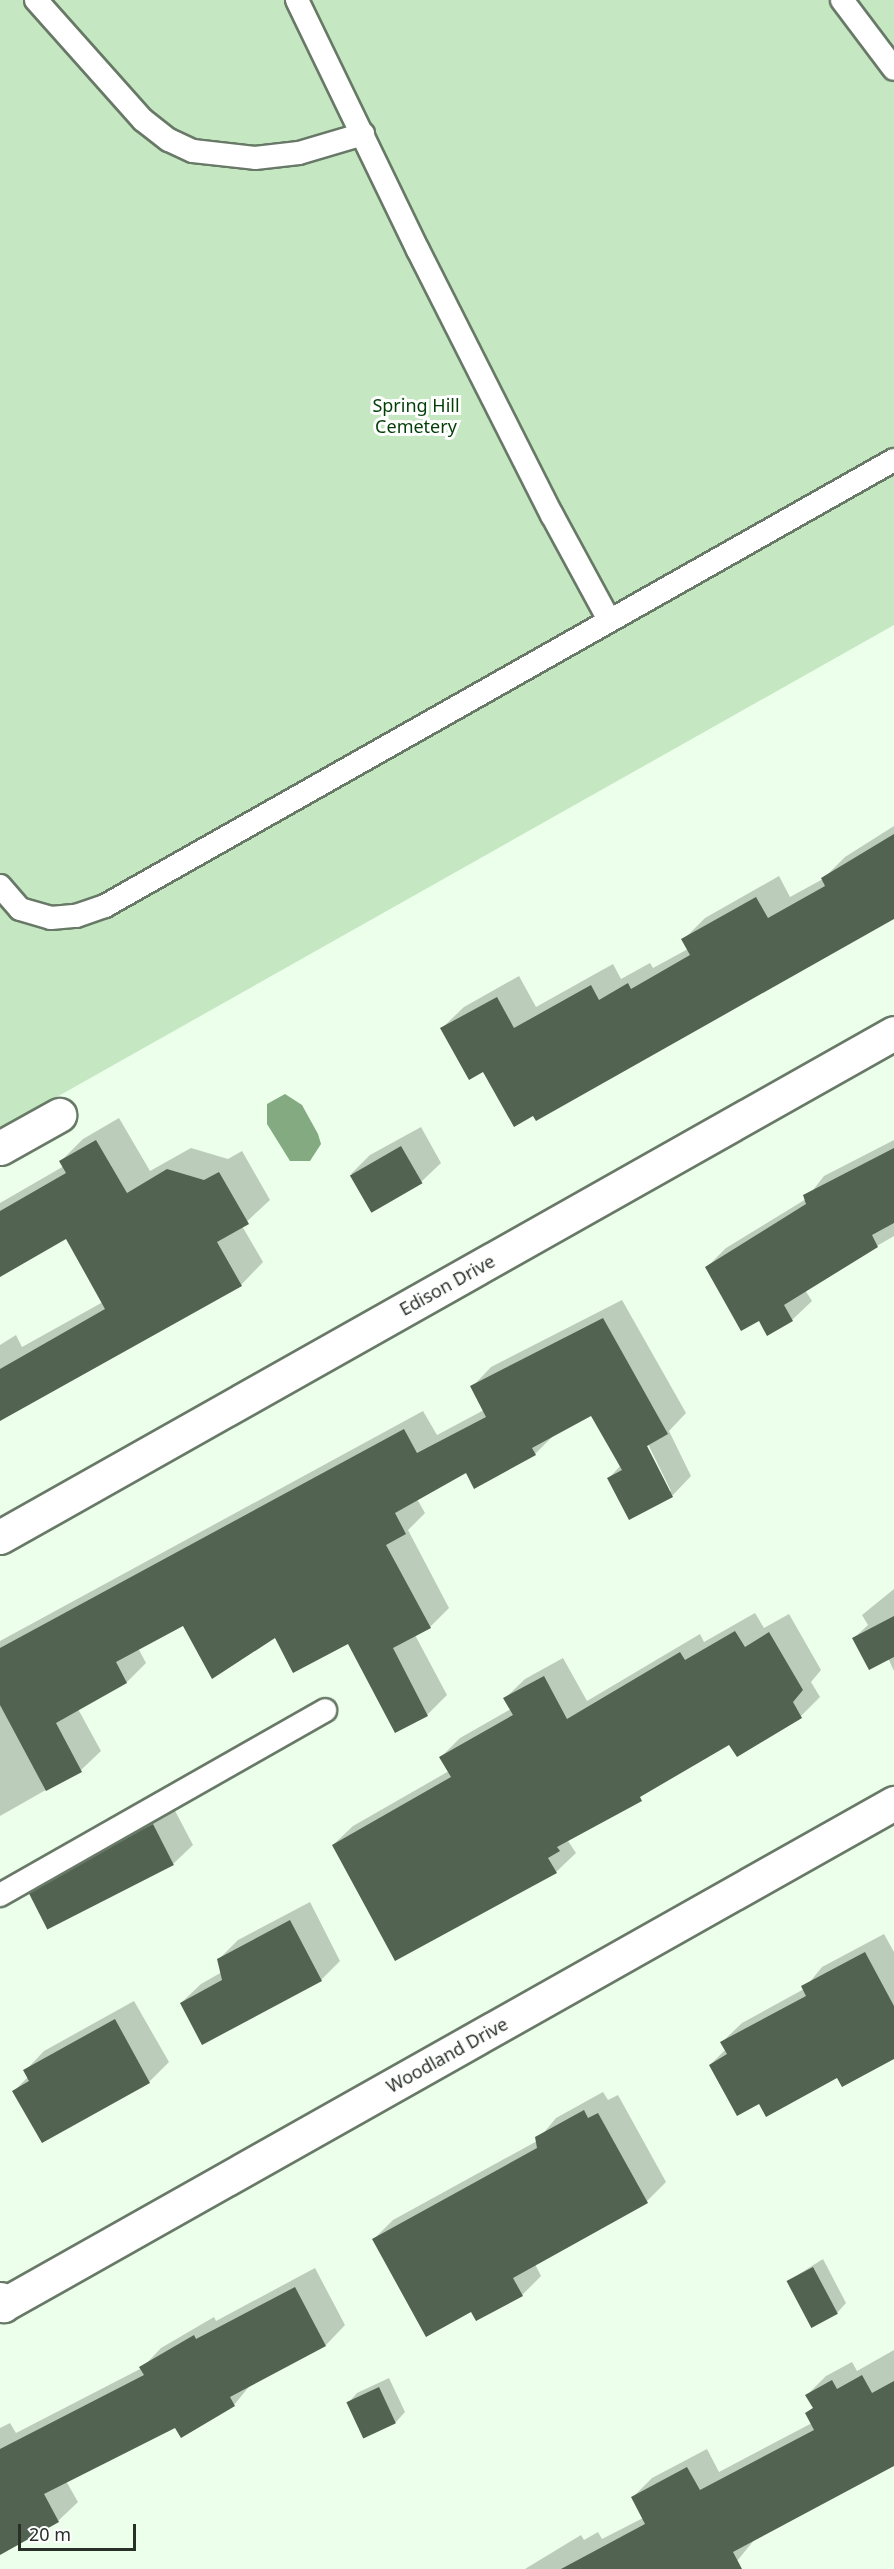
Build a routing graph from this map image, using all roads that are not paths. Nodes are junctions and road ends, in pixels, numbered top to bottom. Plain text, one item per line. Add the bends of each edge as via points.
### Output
1 (36, 0) edge
2 (297, 0) edge
3 (842, 0) edge
4 (894, 69) edge
5 (363, 134) junction
6 (894, 460) edge
7 (609, 620) junction
8 (0, 886) edge
9 (894, 1033) edge
10 (59, 1115) dead end
11 (0, 1148) edge
12 (0, 1537) edge
13 (326, 1710) dead end
14 (894, 1803) edge
15 (0, 1895) edge
16 (1, 2303) edge

1 - 5 lane via 142,120 193,151 255,158 299,153
2 - 5 lane
3 - 4 lane
5 - 7 lane via 552,515
6 - 7 lane
7 - 8 lane via 105,906 76,916 51,918 21,909
9 - 12 street, Edison Drive
10 - 11 street
13 - 15 lane
14 - 16 street, Woodland Drive

